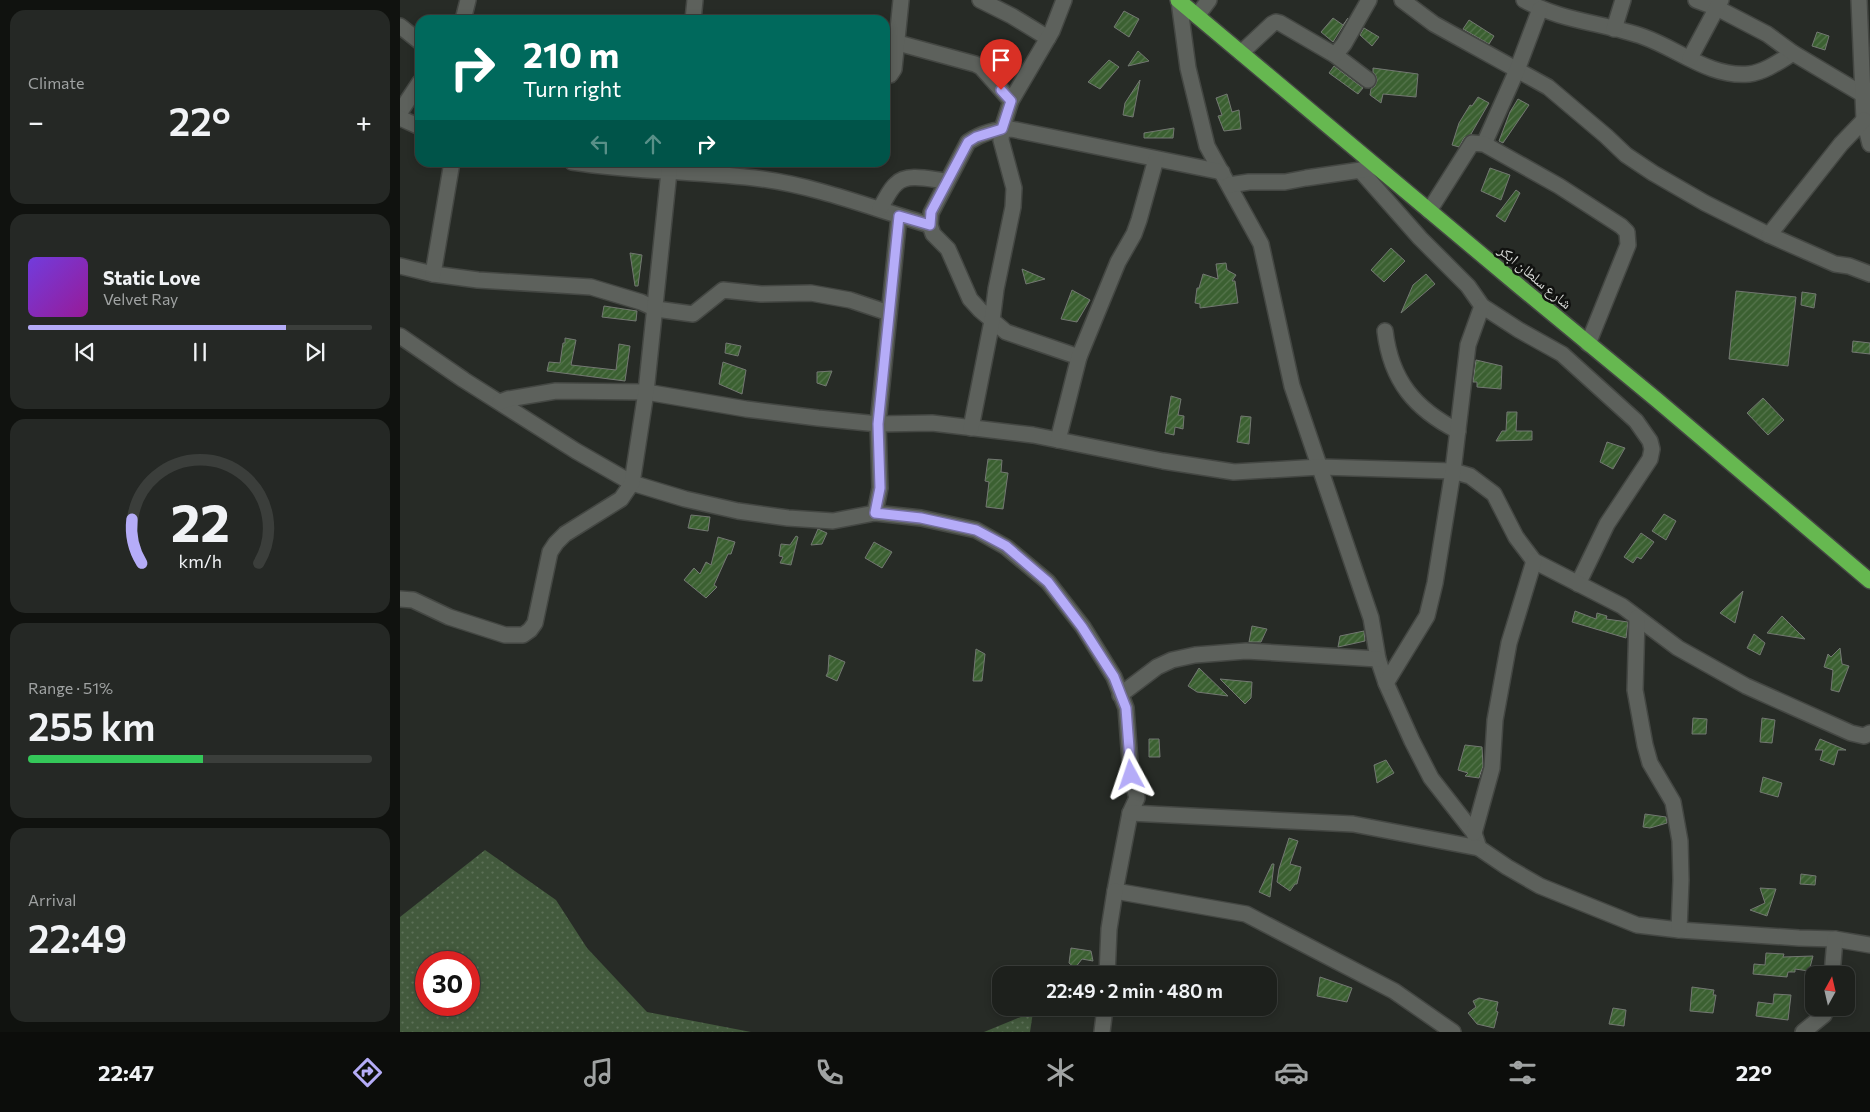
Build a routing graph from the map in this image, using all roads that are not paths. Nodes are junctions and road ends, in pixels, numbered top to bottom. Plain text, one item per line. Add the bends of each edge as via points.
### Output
1 (468, 0) edge
2 (695, 0) edge
3 (901, 0) edge
4 (980, 0) edge
5 (1064, 0) edge
6 (1209, 0) edge
7 (1369, 0) edge
8 (1402, 0) edge
9 (1524, 0) edge
10 (1623, 0) edge
11 (1696, 0) edge
12 (1858, 0) edge
13 (1719, 4) edge
14 (1188, 6) edge
15 (1540, 9) junction
16 (464, 15) edge
17 (694, 15) edge
18 (400, 26) edge
19 (1614, 28) junction
20 (415, 38) edge
21 (1048, 38) junction
22 (898, 43) junction
23 (1865, 48) edge
24 (1793, 52) junction
25 (1241, 53) junction
26 (1335, 54) junction
27 (1690, 58) junction
28 (1516, 70) junction
29 (890, 75) edge
30 (1368, 80) dead end
31 (415, 90) edge
32 (1862, 94) junction
33 (1011, 101) junction
34 (400, 112) edge
35 (400, 118) edge
36 (1864, 120) junction
37 (415, 125) edge
38 (1002, 129) junction
39 (1484, 144) junction
40 (1870, 144) edge
41 (1156, 159) junction
42 (451, 167) edge
43 (669, 167) edge
44 (1377, 168) junction
45 (1360, 170) junction
46 (1225, 179) junction
47 (947, 182) junction
48 (880, 208) junction
49 (1428, 210) junction
50 (899, 216) junction
51 (930, 225) junction
52 (1769, 235) junction
53 (400, 266) edge
54 (433, 274) junction
55 (1870, 274) edge
56 (1482, 306) junction
57 (656, 309) junction
58 (888, 313) junction
59 (992, 320) junction
60 (1385, 331) dead end
61 (400, 336) edge
62 (1588, 344) junction
63 (1080, 357) junction
64 (646, 392) junction
65 (500, 402) junction
66 (878, 424) junction
67 (971, 428) junction
68 (1458, 431) junction
69 (1058, 440) junction
70 (1320, 467) junction
71 (1453, 471) junction
72 (632, 483) junction
73 (875, 513) junction
74 (1534, 561) junction
75 (1870, 581) edge
76 (1578, 584) junction
77 (400, 599) edge
78 (1637, 618) junction
79 (1378, 659) junction
80 (1386, 683) junction
81 (1120, 694) junction
82 (1870, 733) edge
83 (1130, 813) junction
84 (1474, 833) junction
85 (1479, 848) junction
86 (1115, 891) junction
87 (1679, 930) junction
88 (1835, 939) junction
89 (1870, 945) edge
90 (1107, 966) edge
91 (1833, 966) edge
92 (1104, 1016) edge
93 (1823, 1016) edge
94 (1102, 1032) edge
95 (1453, 1032) edge
96 (1803, 1032) edge

1 - 16 street
2 - 17 street
3 - 22 street
4 - 21 street
5 - 21 street
6 - 14 street
7 - 26 street
8 - 28 street via 1434,24
9 - 15 street
10 - 19 street
11 - 13 street
12 - 23 street
13 - 24 street
13 - 27 street
14 - 25 highway, شارع سلطان ابكر
14 - 46 street via 1188,68 1207,146
15 - 19 street
15 - 28 street
18 - 20 street
19 - 27 street via 1645,37
21 - 33 street
22 - 29 street
22 - 33 street via 975,64
23 - 32 street
24 - 27 street via 1767,68 1748,74 1717,71
24 - 32 street
25 - 26 street via 1276,22
25 - 44 highway, شارع سلطان ابكر
26 - 30 street
28 - 39 street
28 - 52 street via 1548,87 1626,155 1653,174
31 - 34 street
32 - 36 street
33 - 38 street
35 - 37 street
36 - 40 street
36 - 52 street
38 - 41 street
38 - 47 street via 968,142
38 - 59 street via 1001,140 1014,188
39 - 49 street via 1472,143
39 - 62 street via 1559,186 1627,232 1628,245
41 - 46 street
41 - 63 street via 1139,220 1118,262
42 - 54 street
43 - 48 street via 800,185
43 - 57 street
44 - 45 street
44 - 49 highway, شارع سلطان ابكر
45 - 46 street via 1285,182
45 - 56 street via 1468,286
46 - 70 street via 1261,244 1292,386
47 - 48 street via 903,179 895,184
47 - 51 street via 931,212
48 - 50 street
49 - 62 highway, شارع سلطان ابكر
50 - 51 street
50 - 58 street
51 - 59 street via 933,234 948,249 970,299
52 - 55 street via 1835,264
53 - 54 street
54 - 57 street via 590,287
56 - 68 street via 1468,345
56 - 76 street via 1562,354 1636,421 1650,441 1650,459 1607,524
57 - 58 street via 693,314 723,290 761,294 810,293 850,300
57 - 64 street
58 - 66 street
59 - 63 street via 1006,332
59 - 67 street
60 - 68 street via 1387,346 1404,388 1438,421
61 - 65 street
62 - 75 highway, شارع سلطان ابكر
63 - 69 street
64 - 65 street via 556,391
64 - 66 street via 746,409
64 - 72 street
65 - 72 street
66 - 67 street via 932,423
66 - 73 street via 880,488
67 - 69 street
68 - 71 street
69 - 70 street via 1234,472
70 - 71 street
70 - 79 street via 1371,618
71 - 74 street via 1470,476 1494,494 1516,537
71 - 80 street via 1426,616
72 - 73 street via 738,512 833,520
72 - 77 street via 621,499 556,543 550,552 535,623 523,635 505,635 450,617 413,600
73 - 81 street via 921,518 976,530 1006,546 1048,582 1082,627 1114,677
74 - 76 street
74 - 84 street via 1509,643 1495,720 1492,768
76 - 78 street via 1622,606
78 - 82 street via 1678,648 1746,686 1851,733 1864,736
78 - 87 street via 1635,690 1650,763 1673,802 1680,841
79 - 80 street
79 - 81 street via 1246,650 1195,655 1157,667
80 - 84 street via 1431,778
81 - 83 street via 1126,708 1131,775 1137,798
83 - 85 street via 1353,824
83 - 86 street
84 - 85 street
85 - 87 street via 1540,886 1637,925
86 - 90 street
86 - 95 street via 1246,914 1394,991
87 - 88 street
88 - 89 street
88 - 91 street
92 - 94 street
93 - 96 street

